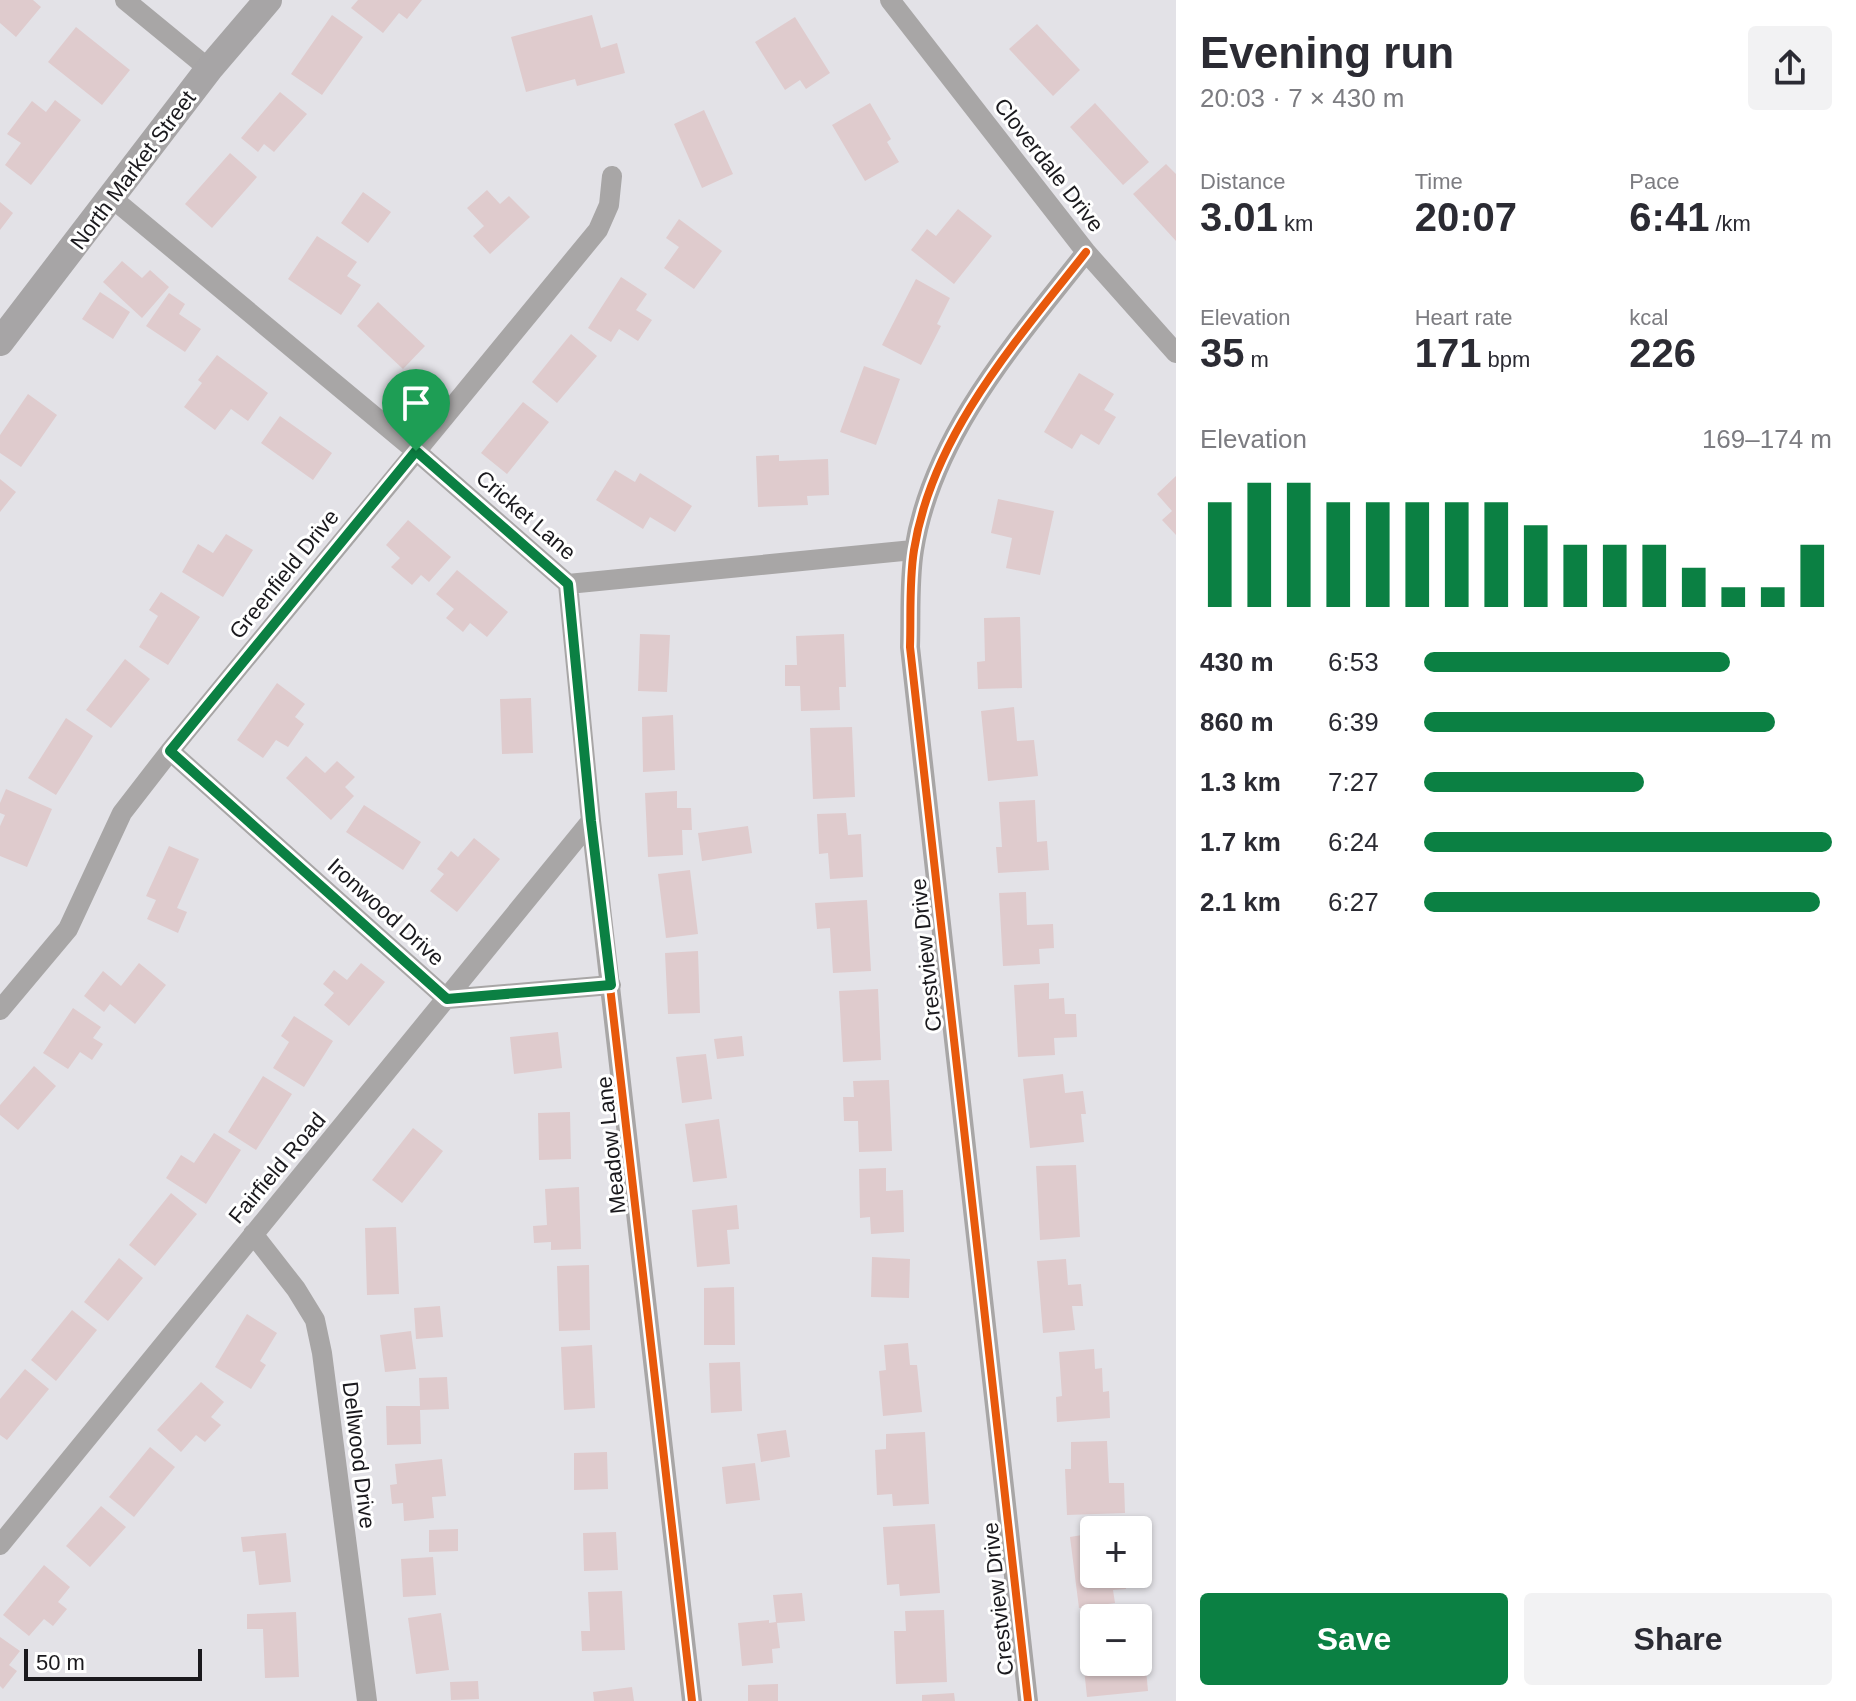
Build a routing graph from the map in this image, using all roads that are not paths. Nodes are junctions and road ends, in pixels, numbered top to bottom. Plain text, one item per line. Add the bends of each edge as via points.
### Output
1 (125, 0) edge
2 (268, 0) edge
3 (890, 0) edge
4 (209, 69) junction
5 (612, 176) dead end
6 (112, 198) junction
7 (1086, 252) junction
8 (2, 334) edge
9 (1176, 353) edge
10 (416, 451) junction
11 (913, 550) junction
12 (568, 584) junction
13 (170, 751) junction
14 (591, 821) junction
15 (611, 985) junction
16 (447, 999) junction
17 (0, 1010) edge
18 (253, 1234) junction
19 (0, 1545) edge
20 (367, 1701) edge
21 (692, 1701) edge
22 (1028, 1701) edge

1 - 4 street
2 - 4 street, North Market Street
3 - 7 street, Cloverdale Drive
4 - 6 street, North Market Street
5 - 10 street, Greenfield Drive via 609,205 598,230
6 - 8 street, North Market Street
6 - 10 street, Cricket Lane
7 - 9 street, Cloverdale Drive
7 - 11 street, Crestview Drive via 1008,352 962,423 932,482
10 - 12 street, Cricket Lane
10 - 13 street, Greenfield Drive
11 - 12 street, Cricket Lane
11 - 22 street, Crestview Drive via 910,647
12 - 14 street, Meadow Lane
13 - 16 street, Ironwood Drive
13 - 17 street, Greenfield Drive via 122,813 68,929
14 - 15 street, Meadow Lane
14 - 16 street, Fairfield Road
15 - 16 street, Ironwood Drive
15 - 21 street, Meadow Lane
16 - 18 street, Fairfield Road
18 - 19 street, Fairfield Road
18 - 20 street, Dellwood Drive via 315,1320

